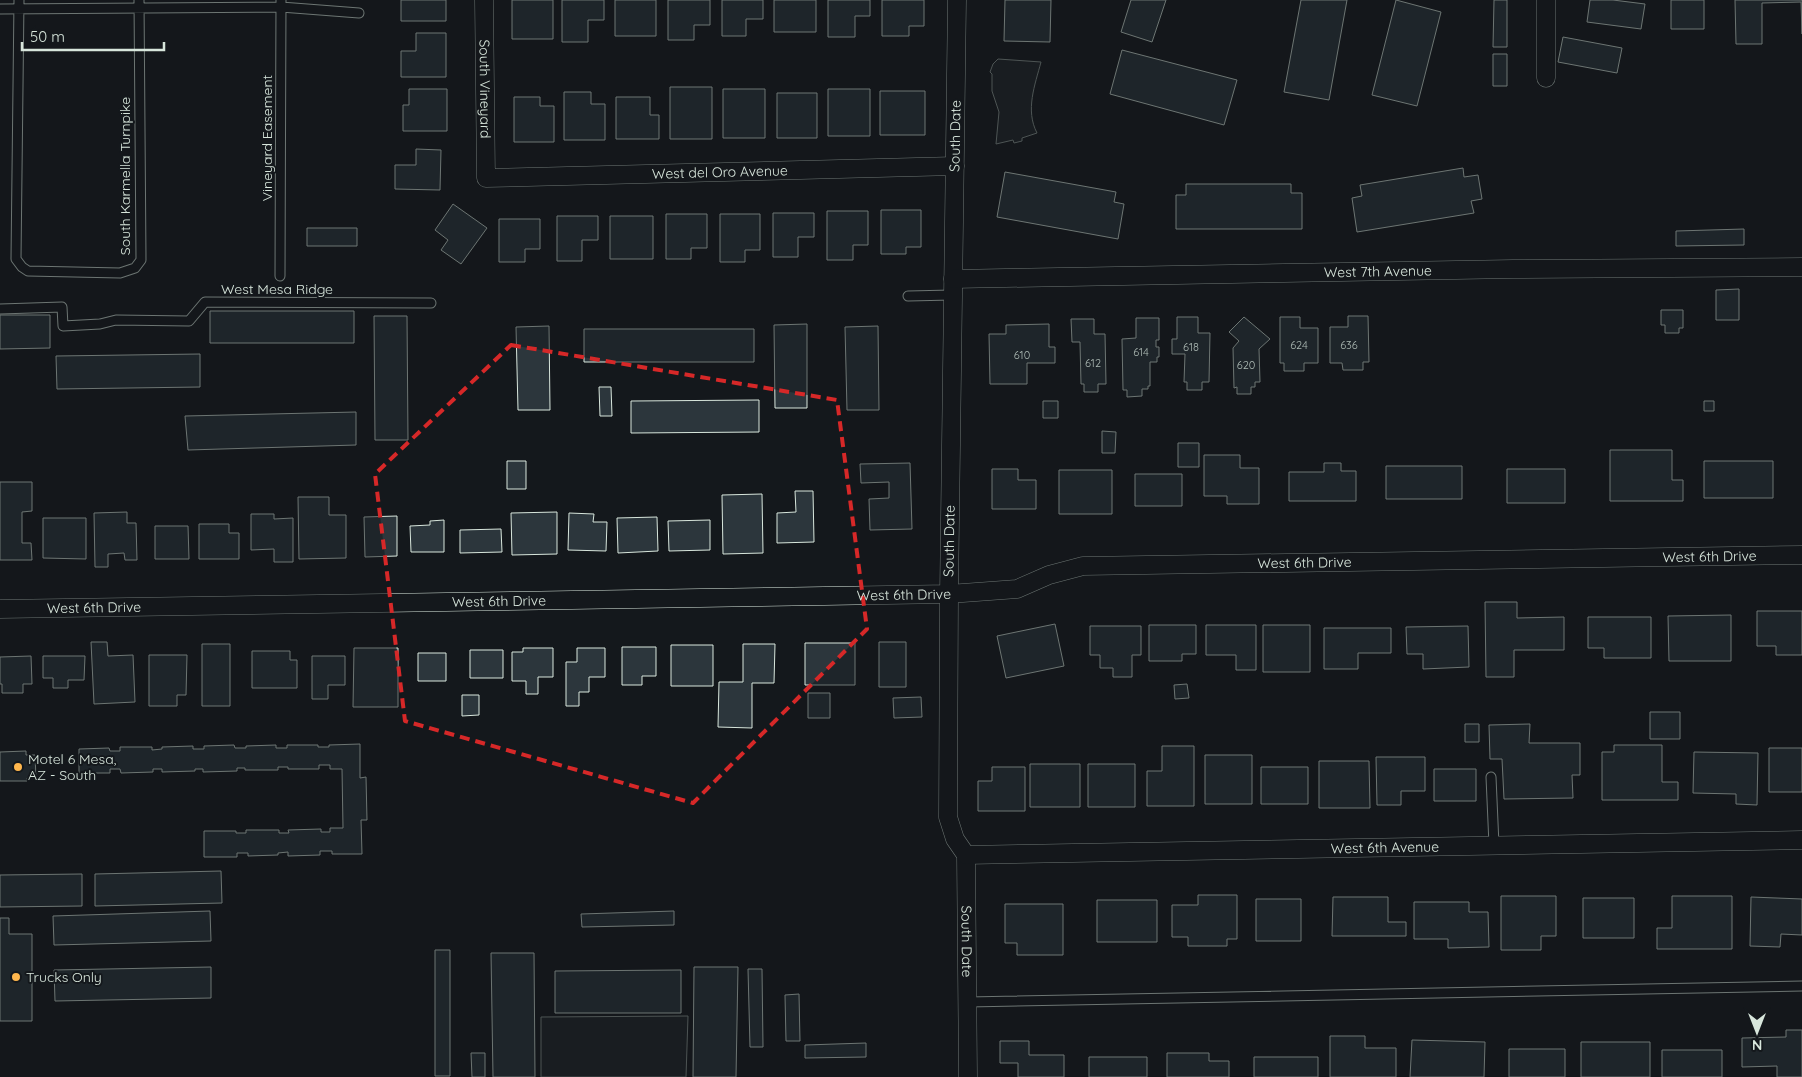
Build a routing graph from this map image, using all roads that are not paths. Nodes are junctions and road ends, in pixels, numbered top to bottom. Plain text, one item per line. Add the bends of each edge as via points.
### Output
1 (484, 0) edge
2 (957, 0) edge
3 (1546, 0) edge
4 (139, 3) edge
5 (281, 3) edge
6 (19, 4) edge
7 (0, 9) edge
8 (359, 14) dead end
9 (1546, 78) dead end
10 (955, 166) junction
11 (486, 178) joint
12 (1802, 267) edge
13 (280, 276) dead end
14 (952, 287) junction
15 (908, 296) dead end
16 (431, 303) dead end
17 (0, 309) edge
18 (1802, 555) edge
19 (949, 594) junction
20 (0, 609) edge
21 (1491, 777) dead end
22 (1802, 840) edge
23 (1494, 846) junction
24 (966, 855) junction
25 (1802, 986) edge
26 (968, 1002) junction
27 (968, 1077) edge

1 - 11 street, South Vineyard
2 - 10 street, South Date
3 - 9 street
4 - 5 lane
4 - 6 lane
4 - 6 lane, South Karmella Turnpike via 141,260 135,268 120,273 28,271 16,259
5 - 8 lane
5 - 13 lane, Vineyard Easement
6 - 7 lane
10 - 11 street, West del Oro Avenue
10 - 14 street, South Date
12 - 14 street, West 7th Avenue via 1503,269
14 - 15 lane
14 - 19 street, South Date
16 - 17 lane, West Mesa Ridge via 205,302 189,321 116,320 63,326 62,307
18 - 19 street, West 6th Drive via 1083,566 1049,575 1017,589
19 - 20 street, West 6th Drive
19 - 24 street, South Date via 948,817 955,840
21 - 23 lane
22 - 23 street, West 6th Avenue
23 - 24 street, West 6th Avenue
24 - 26 street, South Date
25 - 26 lane
26 - 27 street, South Date

